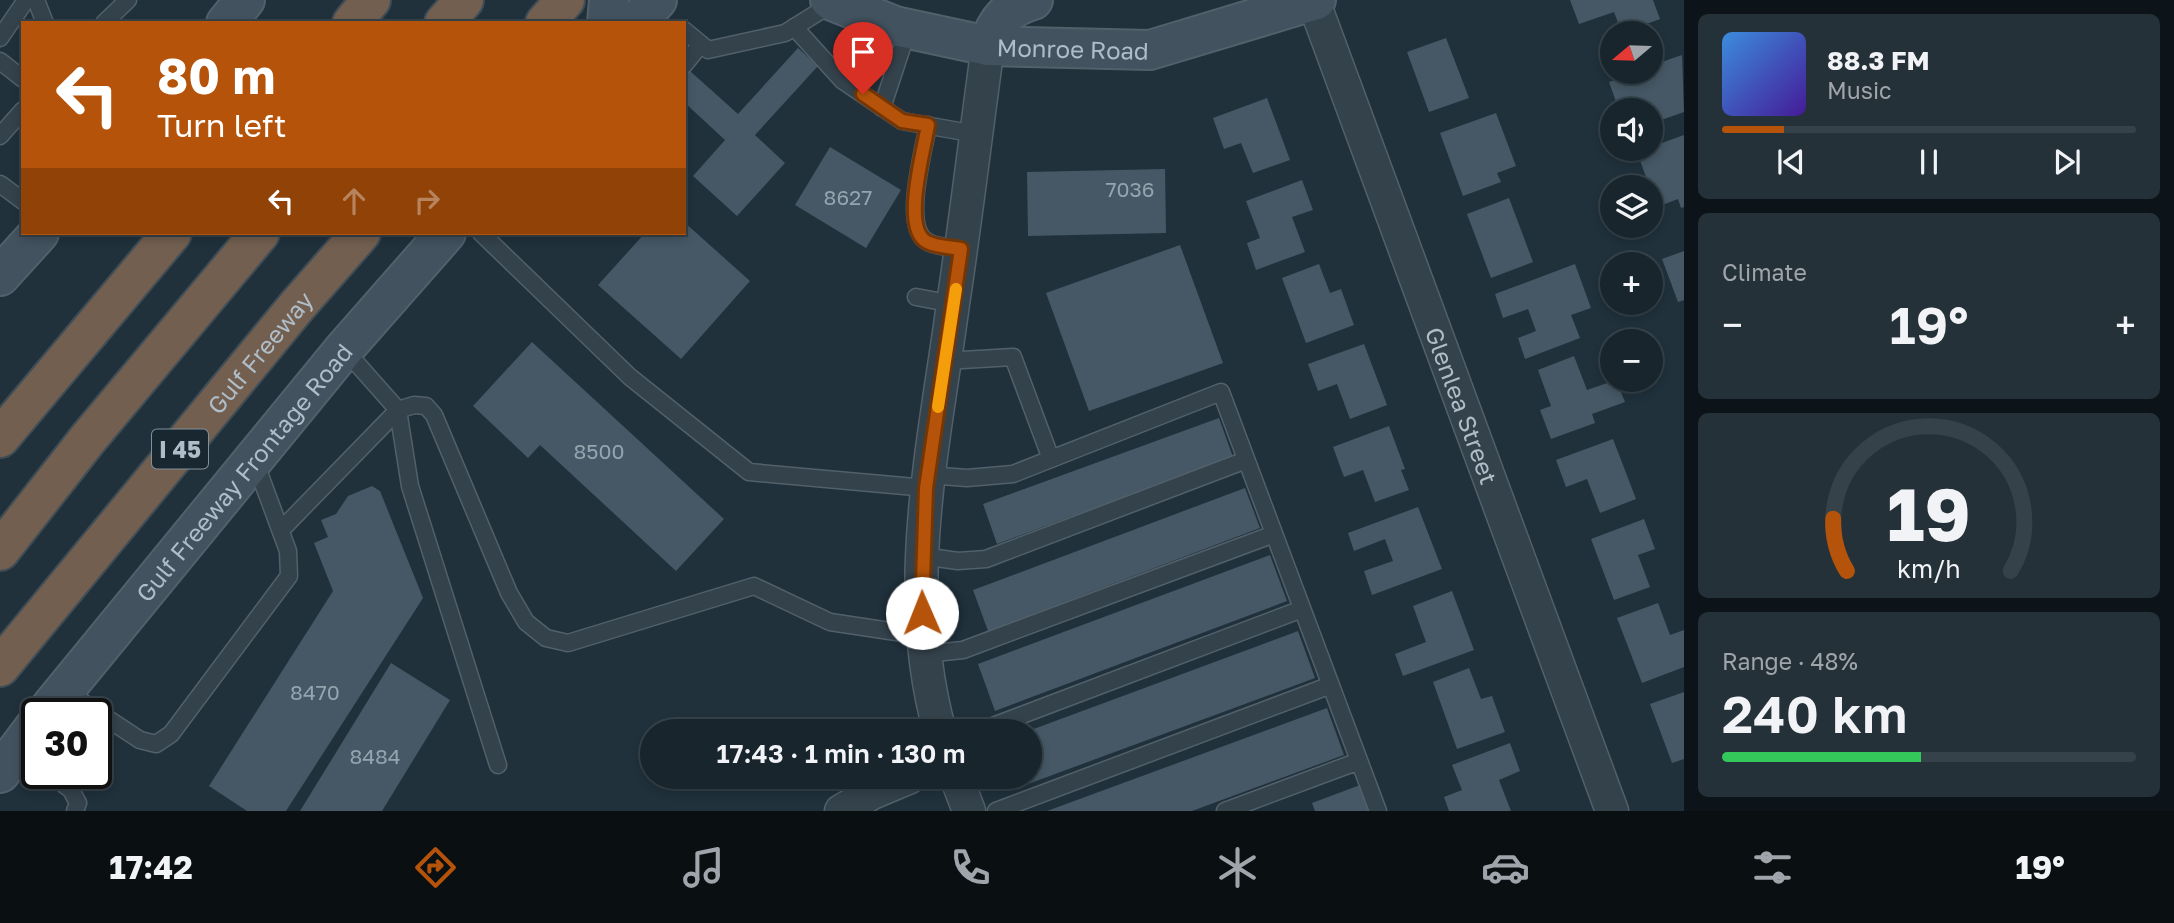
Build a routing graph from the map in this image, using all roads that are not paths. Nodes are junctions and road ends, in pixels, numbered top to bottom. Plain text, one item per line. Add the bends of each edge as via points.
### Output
1 (26, 0) edge
2 (36, 0) edge
3 (128, 0) edge
4 (245, 0) edge
5 (371, 0) edge
6 (464, 0) edge
7 (609, 0) edge
8 (1033, 0) edge
9 (1314, 0) edge
10 (833, 1) edge
11 (44, 21) edge
12 (106, 21) edge
13 (228, 21) edge
14 (354, 21) edge
15 (446, 21) edge
16 (607, 21) edge
17 (794, 27) junction
18 (908, 29) junction
19 (686, 32) edge
20 (0, 38) edge
21 (701, 44) junction
22 (988, 46) junction
23 (0, 61) edge
24 (686, 63) edge
25 (21, 77) edge
26 (882, 108) junction
27 (21, 112) edge
28 (928, 125) junction
29 (976, 134) junction
30 (0, 136) edge
31 (0, 184) edge
32 (21, 200) edge
33 (38, 235) edge
34 (170, 235) edge
35 (258, 235) edge
36 (359, 235) edge
37 (444, 235) edge
38 (483, 235) edge
39 (961, 249) junction
40 (0, 276) edge
41 (916, 297) dead end
42 (954, 304) junction
43 (344, 349) junction
44 (945, 361) junction
45 (398, 410) junction
46 (0, 438) edge
47 (254, 459) junction
48 (1051, 459) junction
49 (1247, 460) junction
50 (927, 481) junction
51 (281, 530) junction
52 (1274, 534) junction
53 (0, 551) edge
54 (922, 556) junction
55 (1302, 609) junction
56 (924, 645) junction
57 (0, 667) edge
58 (1331, 685) junction
59 (58, 698) edge
60 (938, 719) edge
61 (1011, 719) edge
62 (112, 727) edge
63 (1359, 761) junction
64 (498, 765) dead end
65 (70, 789) edge
66 (882, 789) edge
67 (961, 789) edge
68 (75, 811) edge
69 (841, 811) edge
70 (969, 811) edge
71 (996, 811) edge
72 (1225, 811) edge
73 (1378, 811) edge
74 (1612, 811) edge

1 - 20 lane
2 - 11 lane
3 - 12 lane
4 - 13 main road
5 - 14 highway
6 - 15 highway
7 - 16 main road
8 - 22 main road via 1014,6 996,24
9 - 22 main road, Monroe Road via 1150,50
9 - 74 street, Glenlea Street
10 - 17 lane
10 - 18 main road, Monroe Road
17 - 21 lane via 708,50
17 - 26 lane via 843,81
18 - 22 main road, Monroe Road
18 - 26 lane
19 - 21 lane
21 - 24 lane
22 - 29 street
23 - 25 lane
26 - 28 lane via 902,121
27 - 30 lane
28 - 29 lane
28 - 39 lane via 913,215 917,232 927,242
29 - 39 street
31 - 32 lane
33 - 40 main road
34 - 46 highway
35 - 53 highway
36 - 57 highway, Gulf Freeway / I 45
37 - 43 main road, Gulf Freeway Frontage Road
38 - 50 lane via 630,377 749,472
39 - 42 street
41 - 42 lane
42 - 44 street
43 - 45 lane
43 - 47 main road, Gulf Freeway Frontage Road
44 - 48 lane via 1013,357
44 - 50 street
45 - 51 lane
45 - 56 lane via 426,406 434,415 509,593 526,622 546,638 568,643 754,586 830,622
45 - 64 lane via 410,486
47 - 51 lane
47 - 59 main road, Gulf Freeway Frontage Road
48 - 49 lane via 1221,392
48 - 50 lane via 1013,474
49 - 52 lane
49 - 54 lane via 986,559
50 - 54 street
51 - 62 lane via 289,576 171,734 156,744
52 - 55 lane
52 - 56 lane via 963,650
54 - 56 street
55 - 58 lane
55 - 61 lane
56 - 60 street
58 - 63 lane
58 - 71 lane
63 - 72 lane
63 - 73 lane
65 - 68 lane via 78,803
66 - 69 street
67 - 70 street

